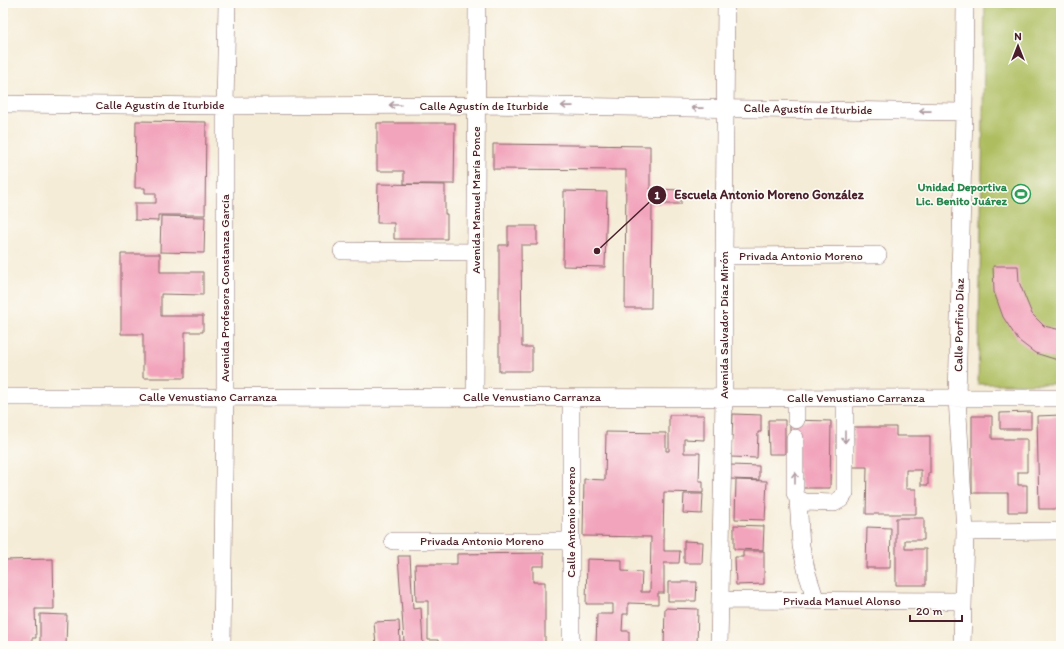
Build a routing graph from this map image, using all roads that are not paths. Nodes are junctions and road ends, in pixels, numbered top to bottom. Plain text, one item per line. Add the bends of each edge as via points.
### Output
1 (227, 3) edge
2 (477, 3) edge
3 (726, 3) edge
4 (965, 3) edge
5 (3, 104) edge
6 (477, 105) junction
7 (225, 106) junction
8 (725, 108) junction
9 (964, 112) junction
10 (342, 251) dead end
11 (476, 252) junction
12 (878, 255) dead end
13 (724, 256) junction
14 (3, 397) edge
15 (225, 397) junction
16 (475, 397) junction
17 (571, 398) junction
18 (724, 398) junction
19 (796, 398) junction
20 (845, 398) junction
21 (957, 398) junction
22 (1061, 398) edge
23 (796, 420) dead end
24 (795, 438) dead end
25 (798, 499) junction
26 (1061, 531) edge
27 (964, 532) junction
28 (393, 541) dead end
29 (571, 541) junction
30 (720, 600) junction
31 (816, 601) junction
32 (963, 601) junction
33 (222, 646) edge
34 (571, 646) edge
35 (719, 646) edge
36 (962, 646) edge

1 - 7 street, Avenida Profesora Constanza García
2 - 6 street, Avenida Manuel María Ponce
3 - 8 street, Avenida Salvador Díaz Mirón
4 - 9 street, Calle Porfirio Díaz
5 - 7 street, Calle Agustín de Iturbide
6 -> 7 street, Calle Agustín de Iturbide
8 -> 6 street, Calle Agustín de Iturbide
6 - 11 street, Avenida Manuel María Ponce
7 - 15 street, Avenida Profesora Constanza García
9 -> 8 street, Calle Agustín de Iturbide
8 - 13 street, Avenida Salvador Díaz Mirón
9 - 21 street, Calle Porfirio Díaz
10 - 11 street
11 - 16 street, Avenida Manuel María Ponce
12 - 13 street, Privada Antonio Moreno
13 - 18 street, Avenida Salvador Díaz Mirón
14 - 15 street, Calle Venustiano Carranza
15 - 16 street, Calle Venustiano Carranza
15 - 33 street, Avenida Profesora Constanza García
16 - 17 street, Calle Venustiano Carranza
17 - 18 street, Calle Venustiano Carranza
17 - 29 street, Calle Antonio Moreno
18 - 19 street, Calle Venustiano Carranza
18 - 30 street, Avenida Salvador Díaz Mirón
19 - 20 street, Calle Venustiano Carranza
19 - 23 street
20 - 21 street, Calle Venustiano Carranza
20 -> 25 street via 845,493 834,503 805,502
21 - 22 street, Calle Venustiano Carranza
21 - 27 street, Calle Porfirio Díaz
25 -> 24 street via 795,493
25 - 31 street via 801,546 806,573
26 - 27 street
27 - 32 street, Calle Porfirio Díaz
28 - 29 street, Privada Antonio Moreno
29 - 34 street, Calle Antonio Moreno
30 - 31 street, Privada Manuel Alonso
30 - 35 street, Avenida Salvador Díaz Mirón
31 - 32 street, Privada Manuel Alonso
32 - 36 street, Calle Porfirio Díaz

